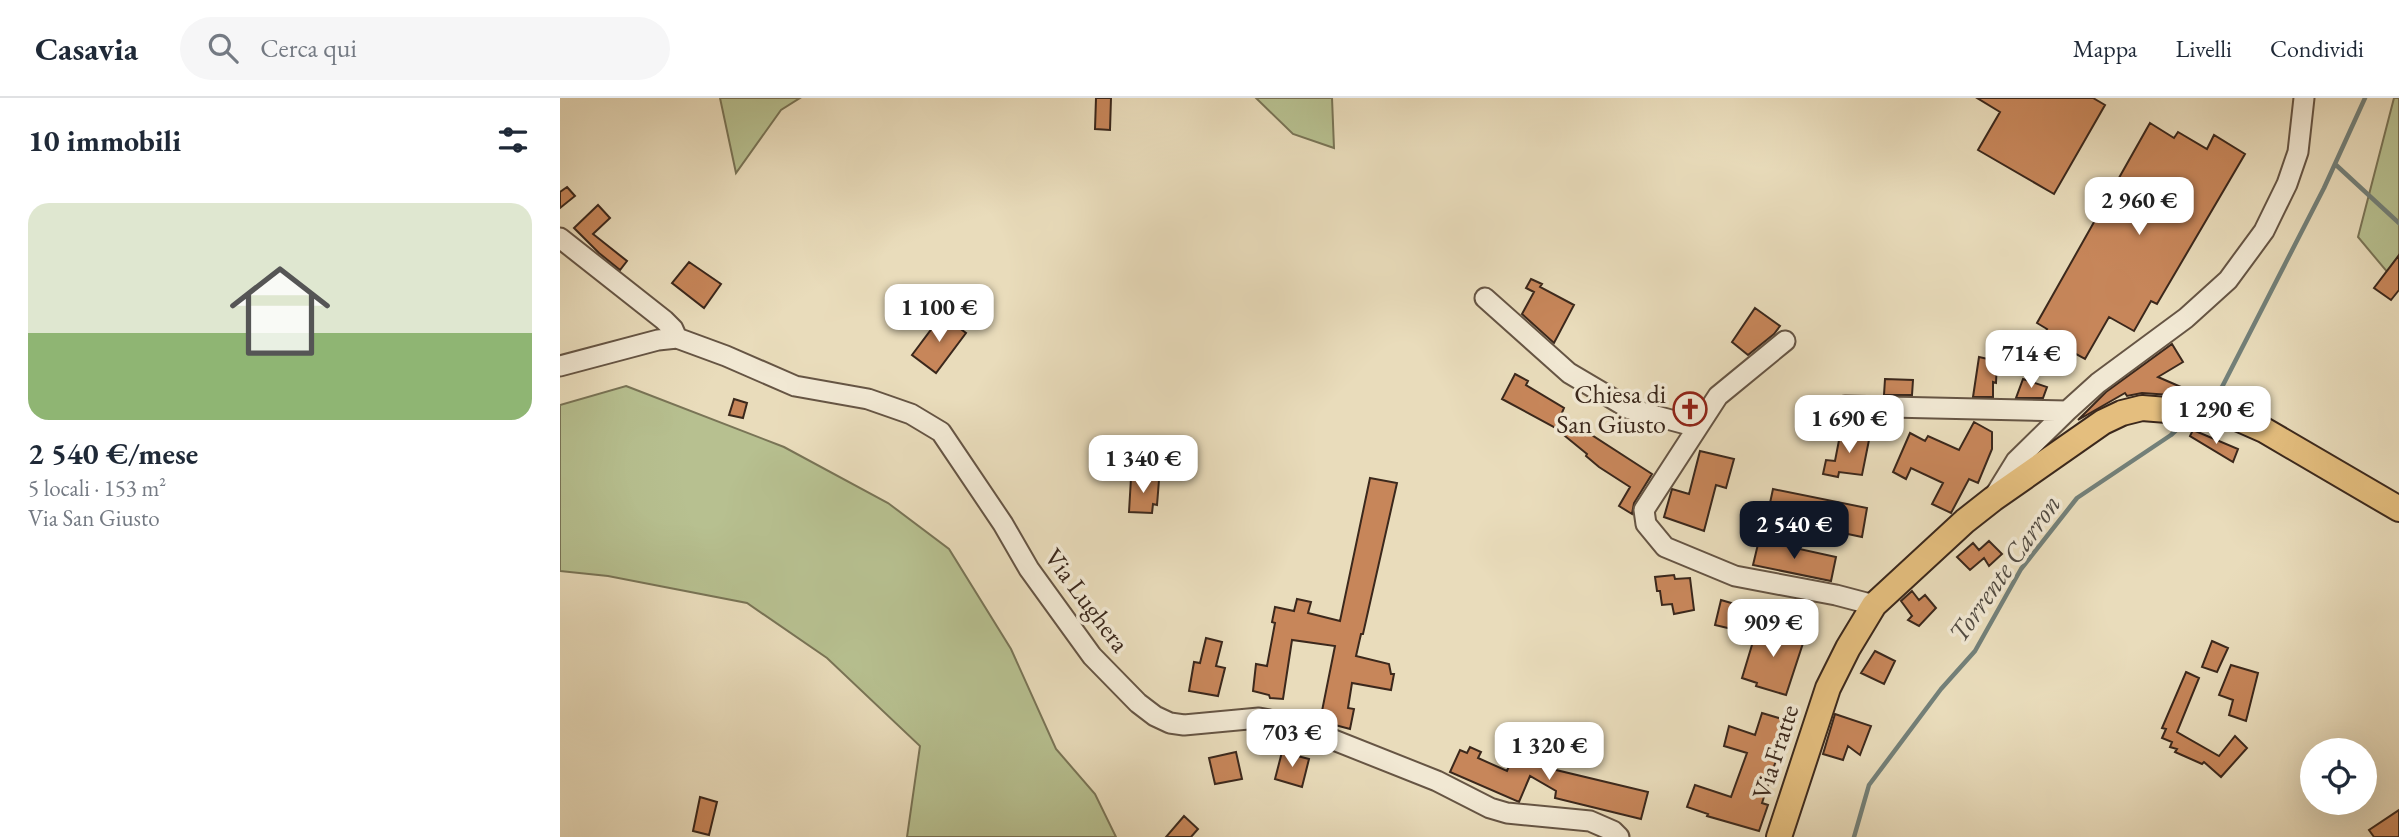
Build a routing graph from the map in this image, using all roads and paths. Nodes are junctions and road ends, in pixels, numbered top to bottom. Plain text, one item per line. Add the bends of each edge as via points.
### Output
1 (2304, 98) edge
2 (560, 238) edge
3 (1485, 298) dead end
4 (677, 338) junction
5 (1785, 341) dead end
6 (560, 366) edge
7 (1845, 406) dead end
8 (2067, 411) junction
9 (1697, 426) junction
10 (1993, 499) junction
11 (2399, 509) edge
12 (1874, 605) junction
13 (1619, 837) edge
14 (1779, 837) edge

1 - 8 street via 2298,152 2287,184 2264,231 2228,280
2 - 4 street via 664,320
3 - 9 street via 1569,373 1629,409
4 - 6 street
4 - 13 street, Via Lughera via 795,386 868,399 911,414 941,432 1029,569 1092,656 1155,716 1184,725 1259,718 1296,725 1437,780 1490,808 1590,821
5 - 9 street via 1718,396
7 - 8 street
8 - 10 street via 2016,461
9 - 12 street via 1644,510 1646,524 1665,547 1735,576
10 - 11 main road, Via Fratte via 2103,422 2142,408 2230,415
10 - 12 main road, Via Fratte
12 - 14 main road, Via Fratte via 1828,688

